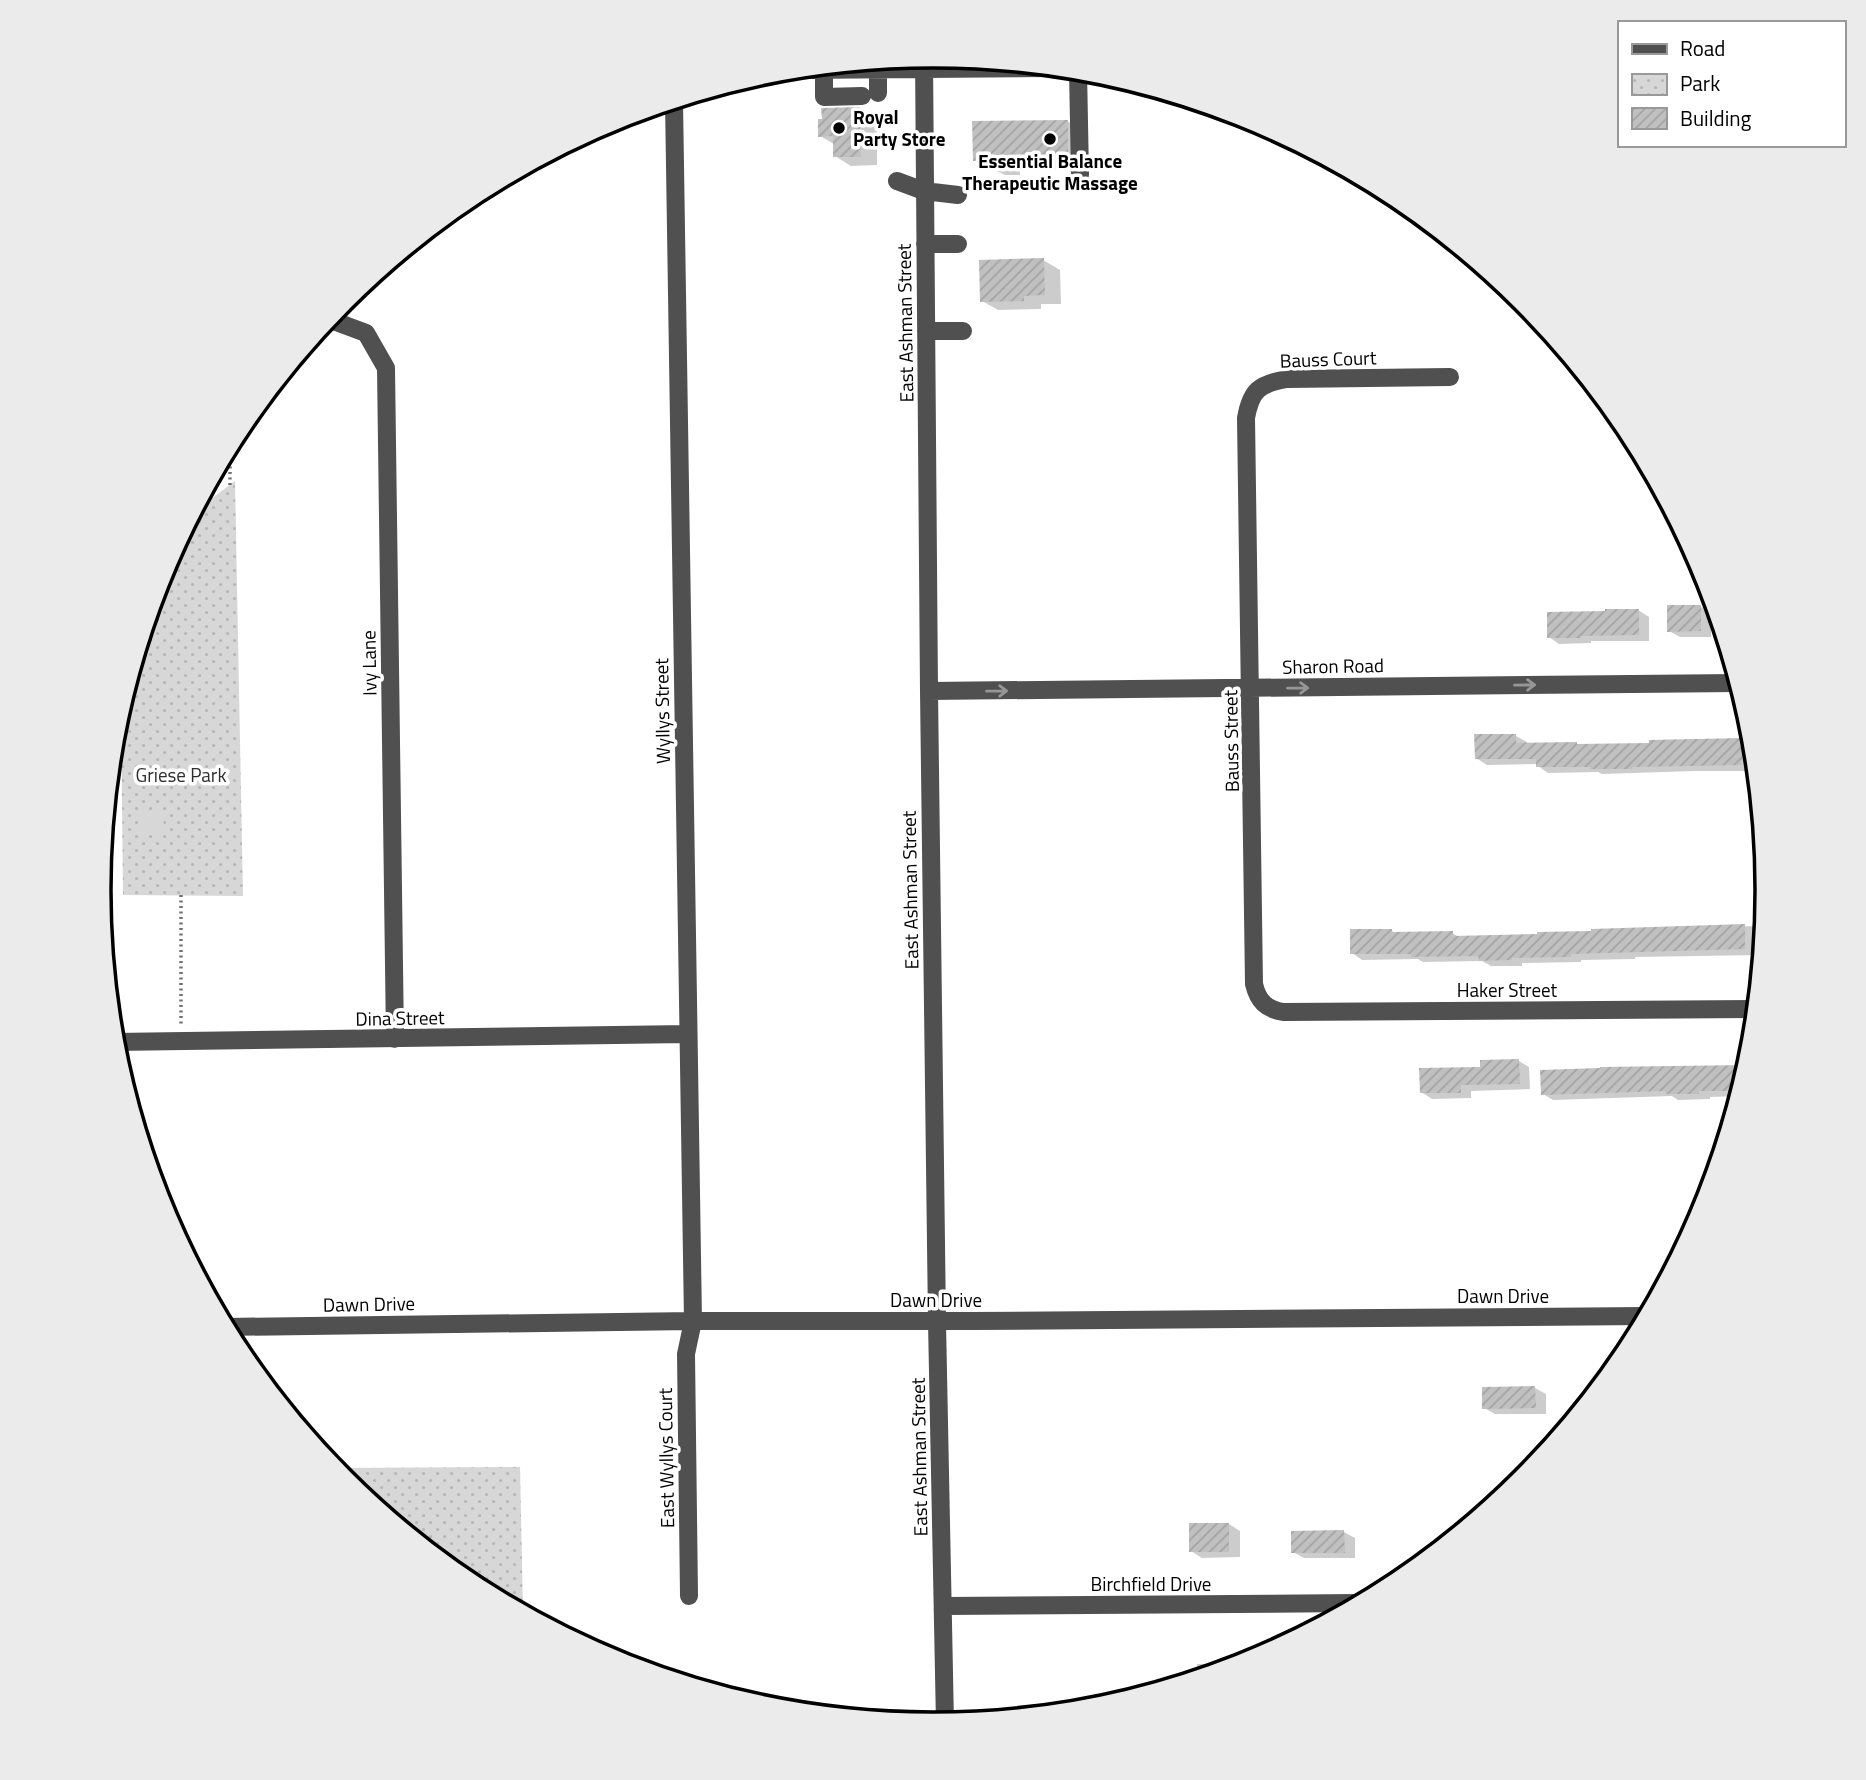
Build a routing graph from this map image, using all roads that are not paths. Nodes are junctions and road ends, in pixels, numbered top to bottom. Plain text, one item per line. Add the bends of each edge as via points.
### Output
1 (924, 68) edge
2 (878, 70) edge
3 (824, 75) edge
4 (1078, 81) edge
5 (674, 110) edge
6 (1080, 175) dead end
7 (897, 181) dead end
8 (924, 191) junction
9 (958, 195) dead end
10 (925, 244) junction
11 (958, 244) dead end
12 (339, 323) edge
13 (926, 331) junction
14 (963, 331) dead end
15 (1450, 377) dead end
16 (1247, 476) joint
17 (1728, 683) edge
18 (1251, 688) junction
19 (929, 691) junction
20 (1262, 1003) joint
21 (1746, 1009) edge
22 (687, 1034) junction
23 (395, 1039) junction
24 (126, 1042) edge
25 (1635, 1316) edge
26 (693, 1321) junction
27 (937, 1322) junction
28 (237, 1327) edge
29 (689, 1596) dead end
30 (1340, 1604) edge
31 (943, 1606) junction
32 (945, 1712) edge

1 - 8 street, East Ashman Street
2 - 3 street via 870,95 824,97
4 - 6 street
5 - 22 street, Wyllys Street
7 - 8 street
8 - 9 street
8 - 10 street, East Ashman Street
10 - 11 street
10 - 13 street, East Ashman Street
12 - 23 street, Ivy Lane via 366,334 386,368
13 - 14 street
13 - 19 street, East Ashman Street
15 - 16 street, Bauss Court via 1269,383 1254,392 1249,405
16 - 18 street, Bauss Street
18 -> 17 street, Sharon Road
19 -> 18 street, Sharon Road
18 - 20 street, Bauss Street via 1254,984
19 - 27 street, East Ashman Street
20 - 21 street, Haker Street via 1283,1012
22 - 23 street, Dina Street
22 - 26 street, Wyllys Street
23 - 24 street, Dina Street
25 - 27 street, Dawn Drive
26 - 27 street, Dawn Drive
26 - 28 street, Dawn Drive
26 - 29 street, East Wyllys Court via 686,1354
27 - 31 street, East Ashman Street
30 - 31 street, Birchfield Drive
31 - 32 street, East Ashman Street

